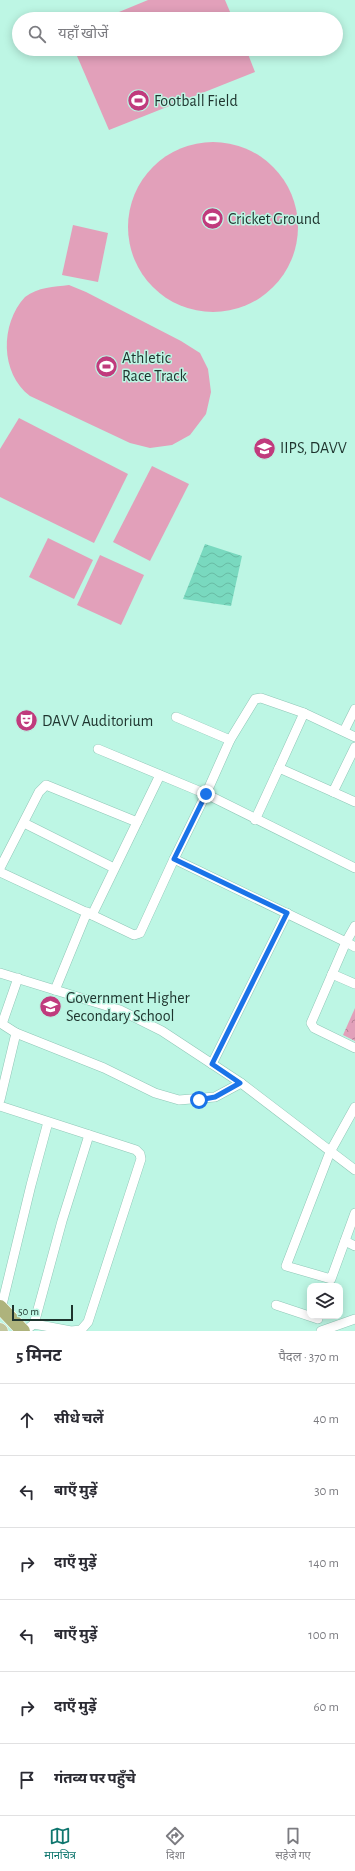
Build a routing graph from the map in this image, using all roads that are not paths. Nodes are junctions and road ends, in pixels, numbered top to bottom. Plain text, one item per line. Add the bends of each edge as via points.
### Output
1 (355, 709) edge
2 (304, 714) junction
3 (176, 717) dead end
4 (344, 731) junction
5 (355, 738) edge
6 (230, 740) junction
7 (355, 747) edge
8 (98, 748) dead end
9 (279, 768) junction
10 (160, 775) junction
11 (333, 792) junction
12 (206, 794) junction
13 (355, 802) edge
14 (255, 820) junction
15 (137, 822) junction
16 (24, 823) junction
17 (174, 859) junction
18 (0, 868) edge
19 (114, 868) junction
20 (355, 868) edge
21 (0, 872) edge
22 (90, 913) junction
23 (287, 913) junction
24 (355, 926) edge
25 (351, 944) edge
26 (0, 973) edge
27 (332, 974) junction
28 (18, 978) junction
29 (355, 984) edge
30 (55, 990) junction
31 (1, 1024) edge
32 (16, 1033) junction
33 (355, 1048) edge
34 (212, 1064) junction
35 (240, 1083) junction
36 (0, 1100) edge
37 (0, 1106) edge
38 (355, 1107) edge
39 (48, 1122) junction
40 (89, 1135) junction
41 (330, 1152) junction
42 (355, 1170) edge
43 (355, 1213) edge
44 (345, 1241) junction
45 (355, 1246) edge
46 (330, 1283) edge
47 (276, 1305) dead end
48 (1, 1308) edge
49 (307, 1315) edge
50 (355, 1318) edge
51 (318, 1319) edge
52 (28, 1329) edge
53 (315, 1331) edge
54 (321, 1331) edge

1 - 4 street
2 - 4 street
2 - 6 street via 261,698 255,699
2 - 9 street
3 - 6 street
4 - 5 street
6 - 12 street
7 - 11 street
8 - 10 street
9 - 11 street
9 - 14 street
10 - 12 street
10 - 15 street
11 - 13 street
12 - 14 street
12 - 17 street
14 - 20 street
15 - 16 street via 46,785 39,792
15 - 19 street
16 - 18 street
16 - 19 street
17 - 22 street via 140,933 134,935
17 - 23 street
19 - 22 street
21 - 22 street
22 - 30 street
23 - 25 street
23 - 34 street
24 - 25 street
25 - 27 street
26 - 28 street
27 - 29 street
27 - 33 street via 311,1024 314,1028
28 - 30 street
28 - 31 street
30 - 34 street via 138,1018
31 - 32 street
32 - 35 street via 104,1068 155,1093 180,1100 215,1097
32 - 36 street
34 - 35 street
35 - 41 street
37 - 39 street
38 - 41 street
39 - 40 street
39 - 48 street
40 - 52 street
40 - 52 street via 136,1150 141,1159 88,1322 81,1330
41 - 42 street
41 - 46 street via 286,1266
43 - 44 street
44 - 45 street
44 - 46 street
47 - 49 street
48 - 52 highway
50 - 54 street
51 - 53 street

